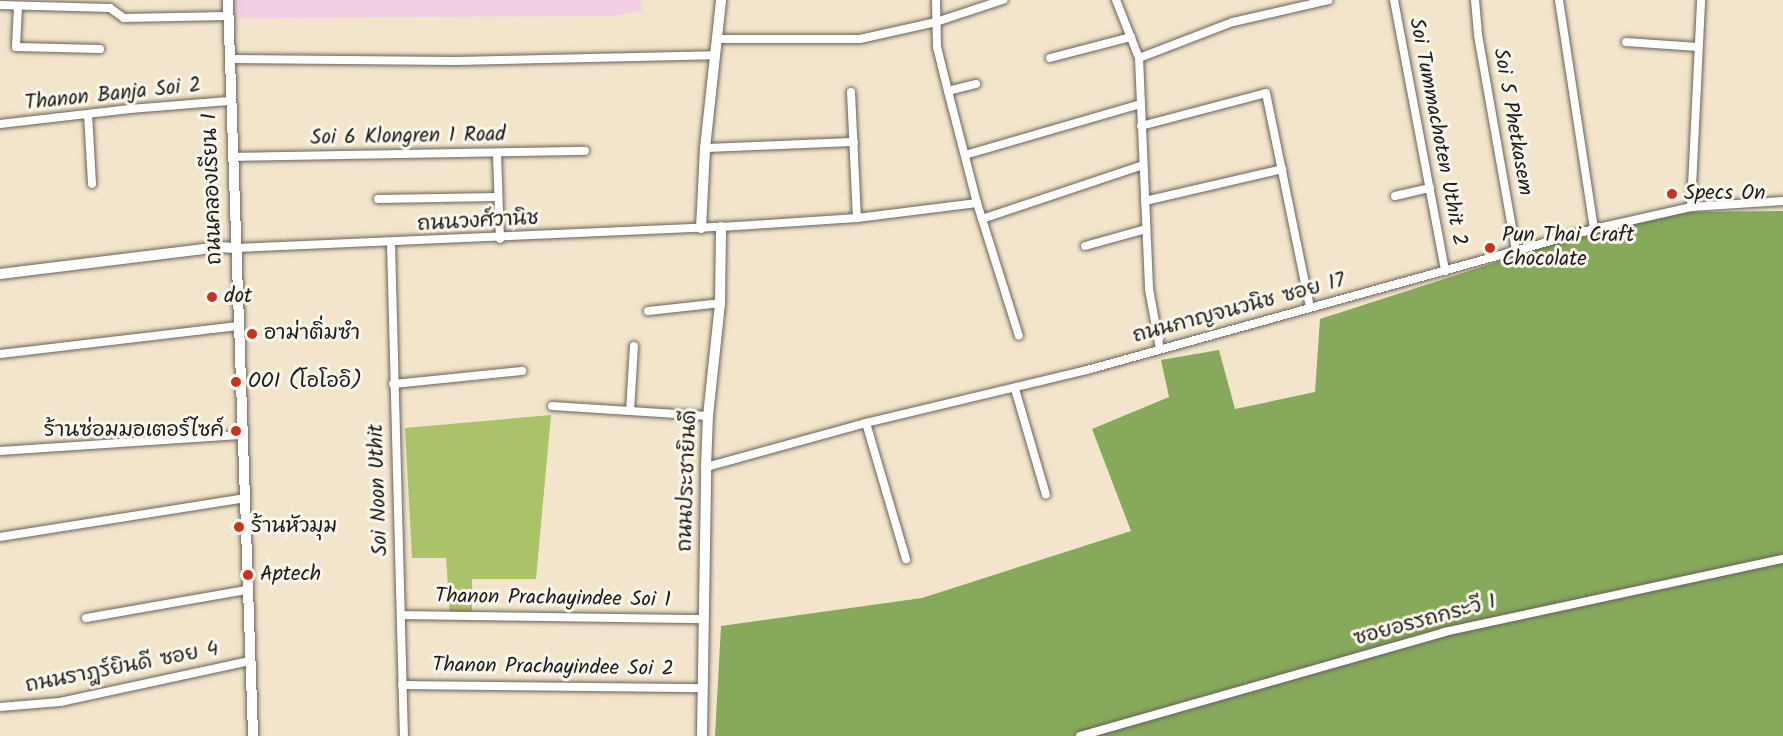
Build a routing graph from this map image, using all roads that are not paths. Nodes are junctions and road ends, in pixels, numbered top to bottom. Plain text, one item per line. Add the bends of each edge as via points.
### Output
1 (228, 0) edge
2 (721, 0) edge
3 (936, 0) edge
4 (1003, 0) edge
5 (1116, 0) edge
6 (1329, 0) edge
7 (1394, 0) edge
8 (1475, 0) edge
9 (1559, 0) edge
10 (1701, 0) edge
11 (110, 4) edge
12 (0, 5) edge
13 (18, 6) junction
14 (228, 16) junction
15 (936, 22) junction
16 (1131, 37) junction
17 (716, 39) junction
18 (1626, 42) dead end
19 (1698, 47) junction
20 (100, 50) dead end
21 (714, 55) junction
22 (1050, 58) dead end
23 (1139, 58) junction
24 (230, 59) junction
25 (976, 84) dead end
26 (948, 91) junction
27 (851, 92) dead end
28 (229, 101) junction
29 (1140, 104) junction
30 (88, 114) junction
31 (0, 124) edge
32 (1141, 126) junction
33 (854, 142) junction
34 (705, 148) junction
35 (585, 152) dead end
36 (497, 154) junction
37 (964, 154) junction
38 (232, 157) junction
39 (1143, 165) junction
40 (1282, 169) junction
41 (92, 184) dead end
42 (1430, 188) junction
43 (1395, 196) dead end
44 (498, 197) junction
45 (378, 199) dead end
46 (1145, 201) junction
47 (1783, 201) edge
48 (977, 203) junction
49 (1691, 207) junction
50 (857, 218) junction
51 (982, 219) junction
52 (721, 227) junction
53 (701, 228) junction
54 (1146, 229) junction
55 (1594, 230) junction
56 (500, 239) junction
57 (391, 243) junction
58 (1085, 246) dead end
59 (236, 248) junction
60 (1516, 250) junction
61 (1445, 271) junction
62 (0, 274) edge
63 (720, 303) junction
64 (1310, 307) junction
65 (648, 311) dead end
66 (238, 326) junction
67 (1019, 336) dead end
68 (634, 346) dead end
69 (1160, 348) junction
70 (0, 354) edge
71 (522, 371) dead end
72 (393, 384) junction
73 (1015, 389) junction
74 (552, 406) dead end
75 (630, 411) junction
76 (708, 416) junction
77 (866, 423) junction
78 (243, 435) junction
79 (0, 451) edge
80 (706, 467) junction
81 (1046, 495) dead end
82 (246, 498) junction
83 (0, 537) edge
84 (906, 559) dead end
85 (1783, 559) edge
86 (247, 590) junction
87 (401, 615) junction
88 (86, 618) dead end
89 (704, 619) junction
90 (250, 661) junction
91 (402, 685) junction
92 (703, 688) junction
93 (0, 707) edge
94 (253, 736) edge
95 (404, 736) edge
96 (702, 736) edge
97 (1080, 736) edge

1 - 14 street, ถนนคลองเรียน 1
2 - 17 street
3 - 15 street
4 - 15 street
5 - 16 street
6 - 23 street via 1233,22
7 - 42 street, Soi Tummachoten Uthit 2
8 - 60 street, Soi 5 Phetkasem
9 - 55 street
10 - 19 street
11 - 13 street
11 - 14 street via 124,18
12 - 13 street
13 - 20 street via 16,47
14 - 24 street, ถนนคลองเรียน 1
15 - 17 street via 860,39
15 - 26 street via 937,47
16 - 22 street
16 - 23 street
17 - 21 street
18 - 19 street
19 - 49 street
21 - 24 street via 456,61
21 - 34 street
23 - 29 street
24 - 28 street, ถนนคลองเรียน 1
25 - 26 street
26 - 37 street
27 - 33 street
28 - 30 street, Thanon Banja Soi 2
28 - 38 street, ถนนคลองเรียน 1
29 - 32 street
29 - 37 street
30 - 31 street, Thanon Banja Soi 2
30 - 41 street
32 - 39 street
32 - 40 street via 1266,93
33 - 34 street
33 - 50 street
34 - 53 street
35 - 36 street, Soi 6 Klongren 1 Road
36 - 38 street, Soi 6 Klongren 1 Road
36 - 44 street
37 - 48 street
38 - 59 street, ถนนคลองเรียน 1
39 - 46 street
39 - 51 street
40 - 46 street
40 - 64 street
42 - 43 street
42 - 61 street, Soi Tummachoten Uthit 2
44 - 45 street
44 - 56 street
46 - 54 street
47 - 49 street, ถนนกาญจนวนิช ซอย 17
48 - 50 street, ถนนวงศ์วานิช
48 - 51 street
49 - 55 street, ถนนกาญจนวนิช ซอย 17
50 - 52 street, ถนนวงศ์วานิช
51 - 67 street
52 - 53 street, ถนนวงศ์วานิช
52 - 63 street, ถนนประชายินดี
53 - 56 street, ถนนวงศ์วานิช
54 - 58 street
54 - 69 street via 1149,289
55 - 60 street, ถนนกาญจนวนิช ซอย 17
56 - 57 street, ถนนวงศ์วานิช
57 - 59 street, ถนนวงศ์วานิช
57 - 72 street, Soi Noon Uthit
59 - 62 street
59 - 66 street, ถนนคลองเรียน 1
60 - 61 street, ถนนกาญจนวนิช ซอย 17
61 - 64 street, ถนนกาญจนวนิช ซอย 17
63 - 65 street
63 - 76 street, ถนนประชายินดี
64 - 69 street, ถนนกาญจนวนิช ซอย 17
66 - 70 street
66 - 78 street, ถนนคลองเรียน 1
68 - 75 street
69 - 73 street, ถนนกาญจนวนิช ซอย 17
71 - 72 street
72 - 87 street, Soi Noon Uthit
73 - 77 street, ถนนกาญจนวนิช ซอย 17
73 - 81 street
74 - 75 street
75 - 76 street
76 - 80 street, ถนนประชายินดี
77 - 80 street, ถนนกาญจนวนิช ซอย 17
77 - 84 street
78 - 79 street
78 - 82 street, ถนนคลองเรียน 1
80 - 89 street, ถนนประชายินดี
82 - 83 street
82 - 86 street, ถนนคลองเรียน 1
85 - 97 street, ซอยอรรถกระวี 1 via 1444,632
86 - 88 street
86 - 90 street, ถนนคลองเรียน 1
87 - 89 street, Thanon Prachayindee Soi 1
87 - 91 street, Soi Noon Uthit
89 - 92 street, ถนนประชายินดี
90 - 93 street, ถนนราฎร์ยินดี ซอย 4 via 60,702
90 - 94 street, ถนนคลองเรียน 1
91 - 92 street, Thanon Prachayindee Soi 2
91 - 95 street, Soi Noon Uthit
92 - 96 street, ถนนประชายินดี

